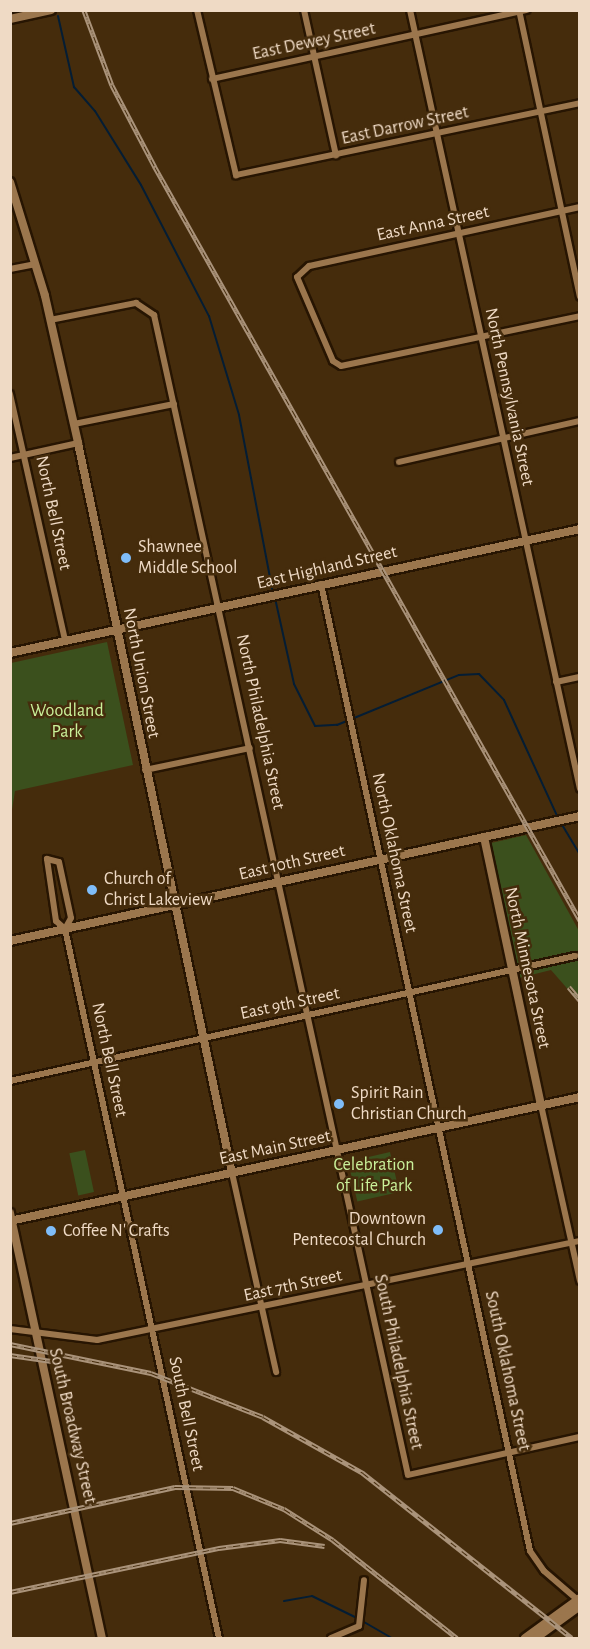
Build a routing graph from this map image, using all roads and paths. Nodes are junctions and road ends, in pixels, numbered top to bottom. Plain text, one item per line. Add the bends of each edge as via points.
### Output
1 (51, 10) edge
2 (197, 10) edge
3 (304, 10) edge
4 (410, 10) edge
5 (527, 10) edge
6 (520, 11) edge
7 (10, 19) edge
8 (415, 36) junction
9 (314, 58) junction
10 (212, 80) junction
11 (579, 104) edge
12 (540, 112) junction
13 (437, 135) junction
14 (336, 156) junction
15 (10, 182) edge
16 (579, 207) edge
17 (562, 211) junction
18 (457, 235) junction
19 (35, 264) junction
20 (10, 269) edge
21 (579, 297) edge
22 (579, 316) edge
23 (50, 320) junction
24 (480, 335) junction
25 (10, 394) edge
26 (174, 404) junction
27 (579, 421) edge
28 (74, 424) junction
29 (501, 437) junction
30 (78, 443) junction
31 (24, 455) junction
32 (10, 458) edge
33 (399, 462) dead end
34 (579, 529) edge
35 (525, 540) junction
36 (321, 584) junction
37 (219, 607) junction
38 (117, 629) junction
39 (65, 640) junction
40 (10, 653) edge
41 (579, 677) edge
42 (556, 682) junction
43 (250, 748) junction
44 (145, 770) junction
45 (579, 789) edge
46 (577, 817) edge
47 (484, 837) junction
48 (381, 859) junction
49 (279, 881) junction
50 (175, 904) junction
51 (65, 929) junction
52 (10, 941) edge
53 (575, 956) dead end
54 (512, 971) junction
55 (409, 994) junction
56 (308, 1016) junction
57 (204, 1038) junction
58 (94, 1062) junction
59 (10, 1081) edge
60 (579, 1097) edge
61 (541, 1105) junction
62 (439, 1128) junction
63 (337, 1150) junction
64 (232, 1173) junction
65 (123, 1197) junction
66 (11, 1218) edge
67 (579, 1241) edge
68 (571, 1242) junction
69 (468, 1264) junction
70 (579, 1281) edge
71 (366, 1286) junction
72 (261, 1308) junction
73 (10, 1329) edge
74 (152, 1330) junction
75 (36, 1331) junction
76 (276, 1372) dead end
77 (579, 1437) edge
78 (509, 1452) junction
79 (364, 1580) dead end
80 (579, 1601) edge
81 (102, 1638) edge
82 (219, 1638) edge
83 (332, 1638) edge
84 (525, 1638) edge
85 (536, 1638) edge

1 - 7 street
2 - 10 street
3 - 9 street
4 - 8 street, North Pennsylvania Street
5 - 6 street, East Dewey Street
6 - 8 street, East Dewey Street
6 - 12 street
8 - 9 street, East Dewey Street
8 - 13 street, North Pennsylvania Street
9 - 10 street, East Dewey Street
9 - 14 street
10 - 14 street, East Darrow Street via 236,175
11 - 12 street, East Darrow Street
12 - 13 street, East Darrow Street
12 - 17 street
13 - 14 street, East Darrow Street
13 - 18 street, North Pennsylvania Street
15 - 19 street, North Union Street
16 - 17 street, East Anna Street
17 - 18 street, East Anna Street
17 - 21 street
18 - 24 street, North Pennsylvania Street
18 - 24 street, East Anna Street via 309,266 297,277 333,361 341,366
19 - 20 street
19 - 23 street, North Union Street
22 - 24 street
23 - 26 street, North Philadelphia Street via 146,304 159,330
23 - 28 street, North Union Street
24 - 29 street, North Pennsylvania Street
25 - 31 street, North Bell Street
26 - 28 street
26 - 37 street, North Philadelphia Street
27 - 29 street
28 - 30 street, North Union Street
29 - 33 street
29 - 35 street, North Pennsylvania Street
30 - 31 street
30 - 38 street, North Union Street
31 - 32 street
31 - 39 street, North Bell Street
34 - 35 street, East Highland Street
35 - 36 street, East Highland Street
35 - 42 street, North Pennsylvania Street
36 - 37 street, East Highland Street
36 - 48 street, North Oklahoma Street
37 - 38 street, East Highland Street
37 - 43 street, North Philadelphia Street
38 - 39 street, East Highland Street
38 - 44 street, North Union Street
39 - 40 street, East Highland Street
41 - 42 street
42 - 45 street, North Pennsylvania Street
43 - 44 street
43 - 49 street, North Philadelphia Street
44 - 50 street, North Union Street
46 - 47 street, East 10th Street
47 - 48 street, East 10th Street
47 - 54 street, North Minnesota Street
48 - 49 street, East 10th Street
48 - 55 street, North Oklahoma Street
49 - 50 street, East 10th Street
49 - 56 street, North Philadelphia Street
50 - 51 street, East 10th Street
50 - 57 street, North Union Street
51 - 51 street, North Bell Street via 70,918 59,862 47,859 56,921
51 - 52 street, East 10th Street
51 - 58 street, North Bell Street
53 - 54 street, East 9th Street
54 - 55 street, East 9th Street
54 - 61 street, North Minnesota Street
55 - 56 street, East 9th Street
55 - 62 street, North Oklahoma Street
56 - 57 street, East 9th Street
56 - 63 street, North Philadelphia Street
57 - 58 street, East 9th Street
57 - 64 street, North Union Street
58 - 59 street, East 9th Street
58 - 65 street, North Bell Street
60 - 61 street, East Main Street
61 - 62 street, East Main Street
61 - 68 street
62 - 63 street, East Main Street
62 - 69 street, South Oklahoma Street
63 - 64 street, East Main Street
63 - 71 street, South Philadelphia Street
64 - 65 street, East Main Street
64 - 72 street
65 - 66 street, East Main Street
65 - 74 street, South Bell Street
66 - 75 street, South Broadway Street
67 - 68 street, East 7th Street
68 - 69 street, East 7th Street
68 - 70 street
69 - 71 street, East 7th Street
69 - 78 street, South Oklahoma Street
71 - 72 street, East 7th Street
71 - 78 street, South Philadelphia Street via 408,1475
72 - 74 street, East 7th Street
72 - 76 street
73 - 75 street, East 7th Street
74 - 75 street, East 7th Street via 77,1341
74 - 82 street, South Bell Street
75 - 81 street, South Broadway Street
77 - 78 street
78 - 80 street, South Oklahoma Street via 535,1561
79 - 83 street via 358,1626
80 - 84 main road
80 - 85 main road

